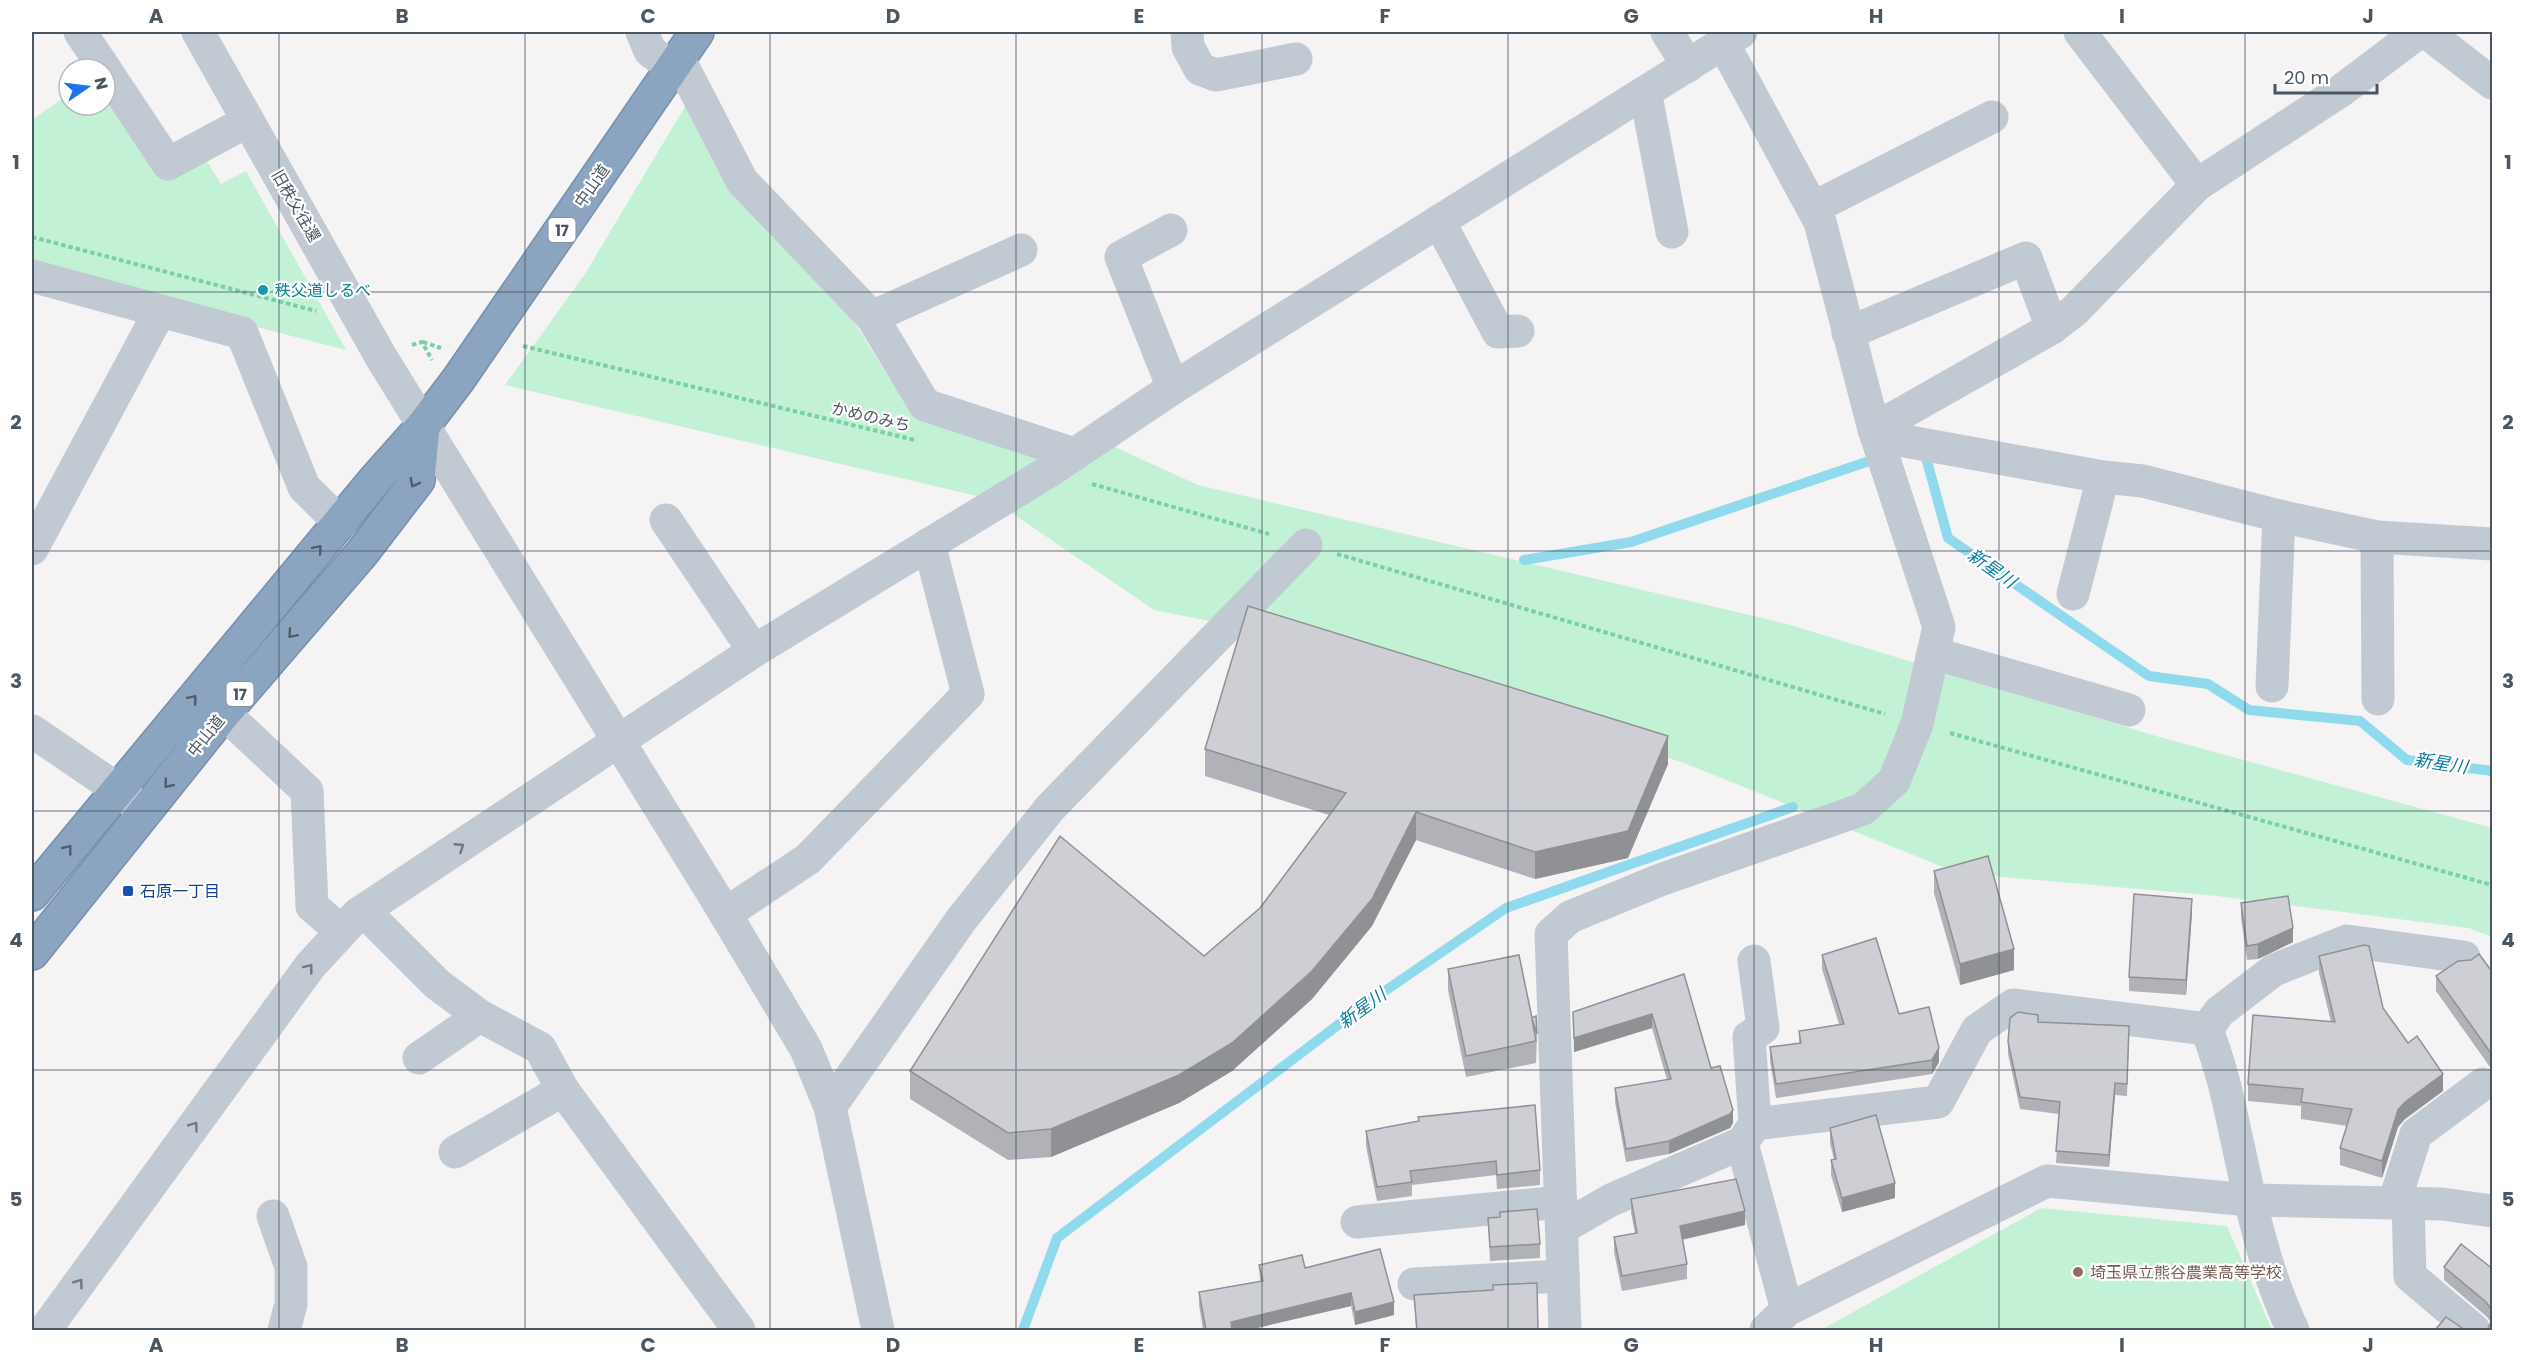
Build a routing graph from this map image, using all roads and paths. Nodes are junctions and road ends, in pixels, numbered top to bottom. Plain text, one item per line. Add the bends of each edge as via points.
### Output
1 (80, 32) edge
2 (198, 32) edge
3 (642, 32) edge
4 (697, 32) edge
5 (1187, 32) edge
6 (1667, 32) edge
7 (2080, 32) edge
8 (2419, 32) edge
9 (2426, 32) edge
10 (1732, 37) edge
11 (97, 57) edge
12 (1296, 60) dead end
13 (676, 63) junction
14 (1688, 66) junction
15 (2493, 83) edge
16 (117, 87) edge
17 (1641, 97) junction
18 (1992, 117) dead end
19 (248, 121) junction
20 (2197, 185) junction
21 (1813, 208) junction
22 (1439, 221) junction
23 (1171, 230) dead end
24 (1672, 232) dead end
25 (1021, 250) dead end
26 (32, 276) edge
27 (160, 311) junction
28 (872, 317) junction
29 (2052, 328) junction
30 (1518, 331) dead end
31 (1848, 333) junction
32 (519, 345) dead end
33 (1173, 388) junction
34 (423, 426) junction
35 (1876, 433) junction
36 (921, 441) dead end
37 (1061, 463) junction
38 (2103, 477) junction
39 (2279, 516) junction
40 (666, 520) dead end
41 (340, 523) junction
42 (1270, 534) dead end
43 (2377, 537) junction
44 (929, 544) junction
45 (2493, 544) edge
46 (1306, 545) dead end
47 (32, 549) edge
48 (2073, 594) dead end
49 (754, 651) junction
50 (1933, 653) junction
51 (2272, 686) dead end
52 (2378, 699) dead end
53 (2129, 710) dead end
54 (224, 713) junction
55 (32, 731) edge
56 (619, 742) junction
57 (117, 789) junction
58 (145, 812) junction
59 (32, 894) edge
60 (725, 914) junction
61 (350, 922) junction
62 (32, 953) edge
63 (2464, 957) dead end
64 (1754, 961) dead end
65 (480, 1016) junction
66 (2207, 1029) junction
67 (420, 1058) dead end
68 (2483, 1084) dead end
69 (563, 1090) junction
70 (830, 1107) junction
71 (1749, 1134) junction
72 (455, 1152) dead end
73 (2250, 1200) junction
74 (2401, 1203) junction
75 (2493, 1211) edge
76 (1562, 1215) junction
77 (273, 1216) dead end
78 (1357, 1222) dead end
79 (1563, 1276) junction
80 (1414, 1284) dead end
81 (1776, 1320) edge
82 (45, 1330) edge
83 (284, 1330) edge
84 (739, 1330) edge
85 (878, 1330) edge
86 (1565, 1330) edge
87 (2293, 1330) edge
88 (2474, 1330) edge

1 - 11 street
2 - 19 street, 旧秩父往還
3 - 13 street via 650,51
4 - 13 highway, 中山道 / 17
5 - 12 street via 1188,47 1200,69 1216,75
6 - 14 street
7 - 20 street
8 - 20 street via 2342,90
9 - 15 street
10 - 14 street
10 - 21 street
13 - 28 street via 742,181
13 - 34 highway, 中山道 / 17
14 - 17 street
16 - 19 street via 168,164
17 - 22 street
17 - 24 street via 1648,106
18 - 21 street
19 - 34 street, 旧秩父往還
20 - 29 street via 2074,311
21 - 31 street
22 - 30 street via 1498,332
22 - 33 street
23 - 33 street via 1121,257
25 - 28 street
26 - 27 street
27 - 41 street via 242,333 304,487
27 - 47 street
28 - 37 street via 925,405
29 - 31 street via 2026,258
29 - 35 street
31 - 35 street
32 - 36 path, かめのみち
33 - 37 street
34 - 41 highway, 中山道 / 17
34 -> 54 highway, 中山道 / 17 via 418,480 362,553
34 - 56 street, 旧秩父往還
35 - 38 street
35 - 50 street via 1939,627
37 - 42 path
37 - 44 street
38 - 39 street via 2143,481
38 - 48 street
39 - 43 street
39 - 51 street
40 - 49 street
57 -> 41 highway, 中山道 / 17
43 - 45 street
43 - 52 street
44 - 49 street
44 - 60 street via 968,694 808,859
46 - 70 street via 1050,808 961,920
49 - 56 street
50 - 53 street
50 - 76 street via 1917,724 1894,781 1863,809 1660,880 1570,917 1551,934
54 -> 58 highway, 中山道 / 17
54 - 61 street via 307,791 312,906
55 - 57 street
56 - 60 street, 旧秩父往還
61 -> 56 street
57 - 58 street
59 -> 57 highway, 中山道 / 17
58 - 62 highway, 中山道 / 17
60 - 70 street, 旧秩父往還 via 806,1049
61 - 65 street via 373,920 437,984
82 -> 61 street via 310,966
63 - 66 street via 2347,941 2274,970 2219,1012
64 - 71 street via 1763,1028 1749,1037
65 - 67 street
65 - 69 street via 540,1048
66 - 71 street via 2013,1005 1977,1030 1938,1102
66 - 73 street
68 - 74 street via 2416,1134
69 - 72 street
69 - 84 street
70 - 85 street, 旧秩父往還
71 - 76 street via 1611,1200
71 - 81 street
73 - 74 street
73 - 81 street via 2048,1181
73 - 87 street via 2278,1300
74 - 75 street
74 - 88 street via 2410,1276
76 - 78 street
76 - 79 street
77 - 83 street via 291,1267 291,1304
79 - 80 street
79 - 86 street

